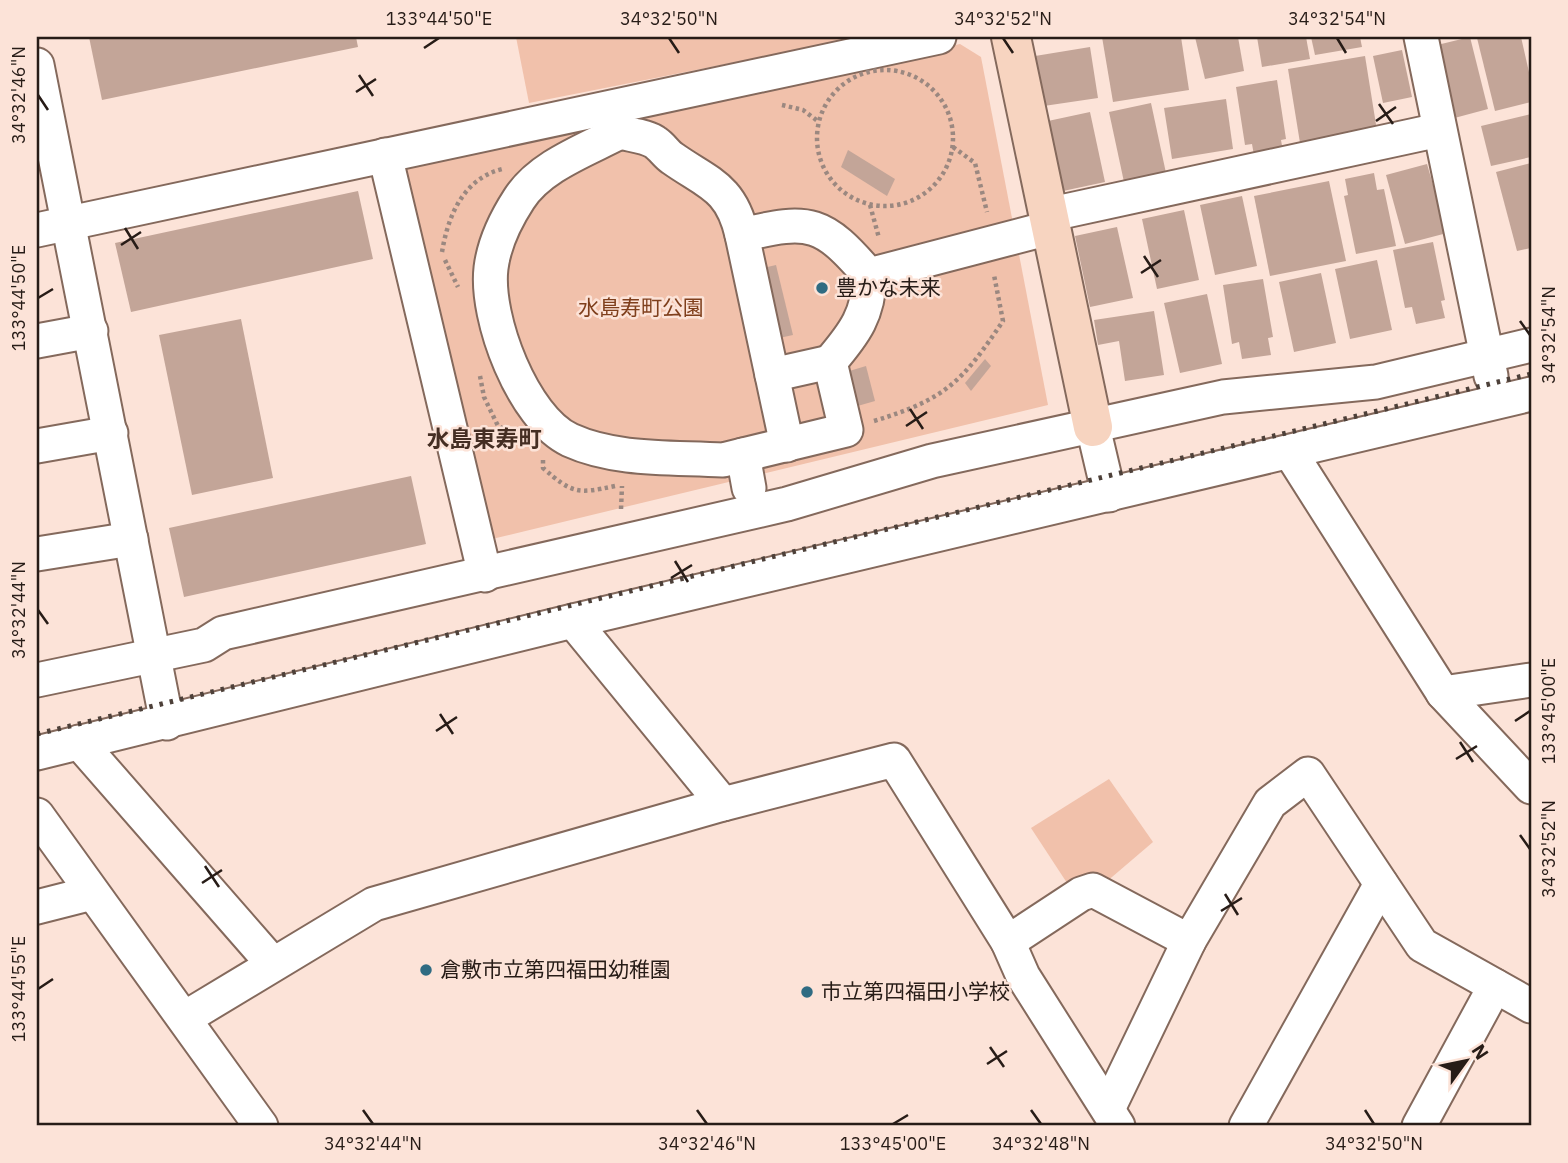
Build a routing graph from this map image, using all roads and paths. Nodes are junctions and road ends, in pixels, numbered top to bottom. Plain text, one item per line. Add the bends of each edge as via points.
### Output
1 (939, 37) edge
2 (1011, 37) edge
3 (1421, 37) edge
4 (37, 65) edge
5 (618, 118) junction
6 (42, 119) edge
7 (1439, 130) junction
8 (953, 147) junction
9 (385, 155) junction
10 (1048, 222) junction
11 (71, 225) junction
12 (37, 230) edge
13 (742, 235) junction
14 (994, 240) junction
15 (869, 275) junction
16 (91, 331) junction
17 (37, 341) edge
18 (1531, 345) edge
19 (1486, 357) junction
20 (830, 362) junction
21 (772, 375) junction
22 (1531, 394) edge
23 (1497, 402) junction
24 (1093, 427) junction
25 (846, 430) junction
26 (111, 433) junction
27 (787, 444) junction
28 (37, 446) edge
29 (1290, 452) junction
30 (743, 454) junction
31 (622, 485) dead end
32 (749, 488) dead end
33 (1109, 495) junction
34 (620, 520) dead end
35 (131, 539) junction
36 (37, 554) edge
37 (485, 575) junction
38 (573, 621) junction
39 (153, 656) junction
40 (37, 680) edge
41 (1531, 680) edge
42 (1443, 693) junction
43 (167, 723) junction
44 (79, 743) junction
45 (37, 753) edge
46 (1531, 787) edge
47 (723, 804) junction
48 (37, 815) edge
49 (1381, 884) junction
50 (92, 893) junction
51 (37, 907) edge
52 (1189, 941) junction
53 (1008, 942) junction
54 (273, 964) junction
55 (1495, 986) junction
56 (1531, 1006) edge
57 (185, 1018) junction
58 (1113, 1118) edge
59 (261, 1126) edge
60 (1246, 1126) edge
61 (1419, 1126) edge

1 - 5 street
2 - 10 street
3 - 7 street
4 - 6 street
5 - 9 street
5 - 13 street via 703,175 729,201
5 - 30 street via 537,177 501,233 491,268 492,297 516,376 538,414 567,438 595,450 723,460
6 - 11 street
7 - 10 street
7 - 19 street
8 - 8 path via 946,169 933,187 914,201 870,205 839,189 827,175 820,158 819,122 828,100 844,83 865,73 888,70 930,86 952,125
8 - 14 path via 975,163
9 - 11 street
9 - 37 street
10 - 14 street
10 - 24 street
11 - 12 street
11 - 16 street
13 - 15 street via 790,225 813,227 840,241
13 - 21 street
14 - 15 street
14 - 25 path via 993,270 1003,321 968,369 932,399
15 - 20 street via 870,298 859,324
16 - 17 street
16 - 26 street
18 - 19 street
19 - 23 street
19 - 24 street via 1376,382 1223,397
20 - 21 street
20 - 25 street
21 - 27 street
22 - 23 street
23 - 29 street
24 - 33 street
24 - 37 street via 932,461 787,504
25 - 27 street
26 - 28 street
26 - 35 street
27 - 30 street
29 - 33 street
29 - 42 street
30 - 32 street
31 - 34 path
33 - 38 street
35 - 36 street
35 - 39 street
37 - 39 street via 223,633 204,645
38 - 43 street
38 - 47 street
39 - 40 street
39 - 43 street
41 - 42 street
42 - 46 street
43 - 44 street
44 - 45 street
44 - 54 street
47 - 53 street via 894,760
47 - 54 street via 374,904
48 - 50 street
49 - 52 street via 1308,774 1270,803
49 - 55 street via 1422,945
49 - 60 street
50 - 51 street
50 - 57 street
52 - 53 street via 1093,890
52 - 58 street
53 - 58 street via 1023,976
54 - 57 street
55 - 56 street
55 - 61 street
57 - 59 street

